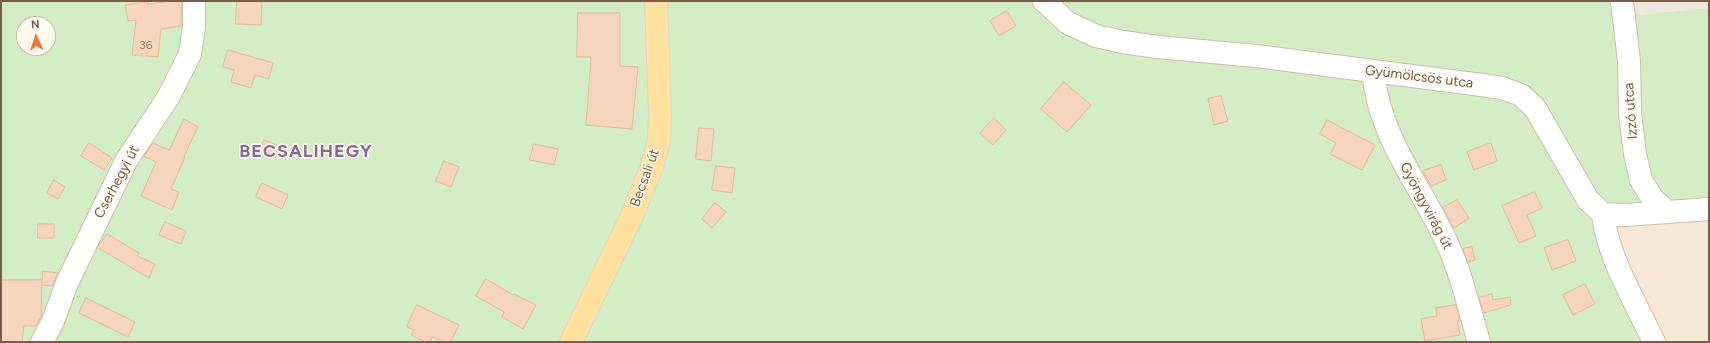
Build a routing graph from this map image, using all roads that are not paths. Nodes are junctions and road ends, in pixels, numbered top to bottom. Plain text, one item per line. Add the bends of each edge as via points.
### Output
1 (194, 1) edge
2 (656, 1) edge
3 (1044, 1) edge
4 (1622, 1) edge
5 (1373, 71) junction
6 (1709, 209) edge
7 (1667, 212) junction
8 (1603, 214) junction
9 (42, 342) edge
10 (571, 342) edge
11 (1479, 342) edge
12 (1654, 342) edge

1 - 9 street, Cserhegyi út via 190,54 169,96 126,161 67,283
2 - 10 main road, Becsali út via 659,140 651,169 630,220
3 - 5 street, Gyümölcsös utca via 1068,23 1096,36 1123,42
4 - 7 street, Izzó utca via 1635,154 1641,180 1652,198
5 - 8 street, Gyümölcsös utca via 1502,88 1521,95 1535,108 1588,200
5 - 11 street, Gyöngyvirág út via 1377,103 1385,127 1447,243 1463,285
6 - 7 street
7 - 8 street via 1620,216
8 - 12 street via 1604,231 1610,248

